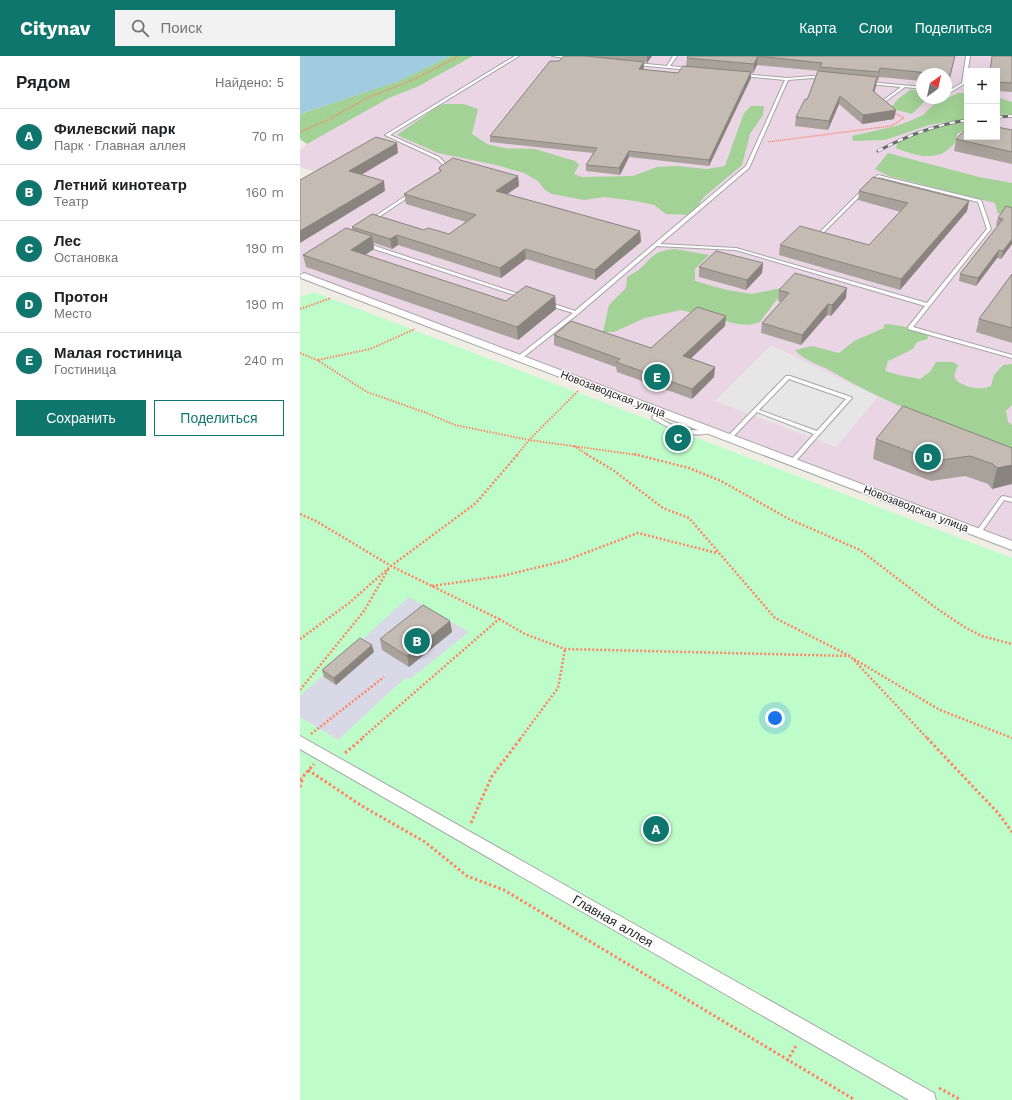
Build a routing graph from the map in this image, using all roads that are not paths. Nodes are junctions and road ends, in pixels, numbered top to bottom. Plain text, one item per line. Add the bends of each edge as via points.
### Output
1 (517, 56) edge
2 (554, 56) edge
3 (675, 56) edge
4 (968, 56) edge
5 (577, 58) edge
6 (630, 64) edge
7 (668, 67) junction
8 (692, 70) edge
9 (739, 74) edge
10 (787, 79) junction
11 (828, 79) edge
12 (866, 82) edge
13 (904, 86) junction
14 (916, 87) edge
15 (952, 90) edge
16 (886, 100) edge
17 (438, 176) edge
18 (413, 192) edge
19 (370, 221) edge
20 (819, 235) edge
21 (360, 242) edge
22 (657, 245) junction
23 (302, 275) edge
24 (531, 298) edge
25 (546, 303) edge
26 (928, 305) junction
27 (576, 313) junction
28 (519, 358) junction
29 (1012, 358) edge
30 (756, 410) junction
31 (818, 433) junction
32 (729, 438) junction
33 (792, 462) junction
34 (1012, 500) edge
35 (978, 533) junction
36 (1012, 546) edge
37 (301, 742) edge
38 (927, 1100) edge

1 - 17 lane via 387,135 438,158 446,166
2 - 5 lane
3 - 7 lane
4 - 15 lane via 964,83
6 - 7 lane
7 - 8 lane
9 - 10 lane
10 - 11 lane
10 - 22 lane via 748,167
12 - 13 lane
13 - 14 lane
13 - 16 lane
18 - 19 lane
20 - 26 lane via 878,176 980,201 989,229
21 - 24 lane
22 - 26 lane via 736,249
22 - 27 lane
23 - 28 street, Новозаводская улица
25 - 27 lane
26 - 29 lane via 910,328
27 - 28 lane
28 - 32 street, Новозаводская улица
30 - 31 lane
30 - 31 lane via 788,377 850,398
30 - 32 lane
31 - 33 lane
32 - 33 street, Новозаводская улица
33 - 35 street, Новозаводская улица
34 - 35 lane via 1003,498
35 - 36 street, Новозаводская улица
37 - 38 street, Главная аллея

